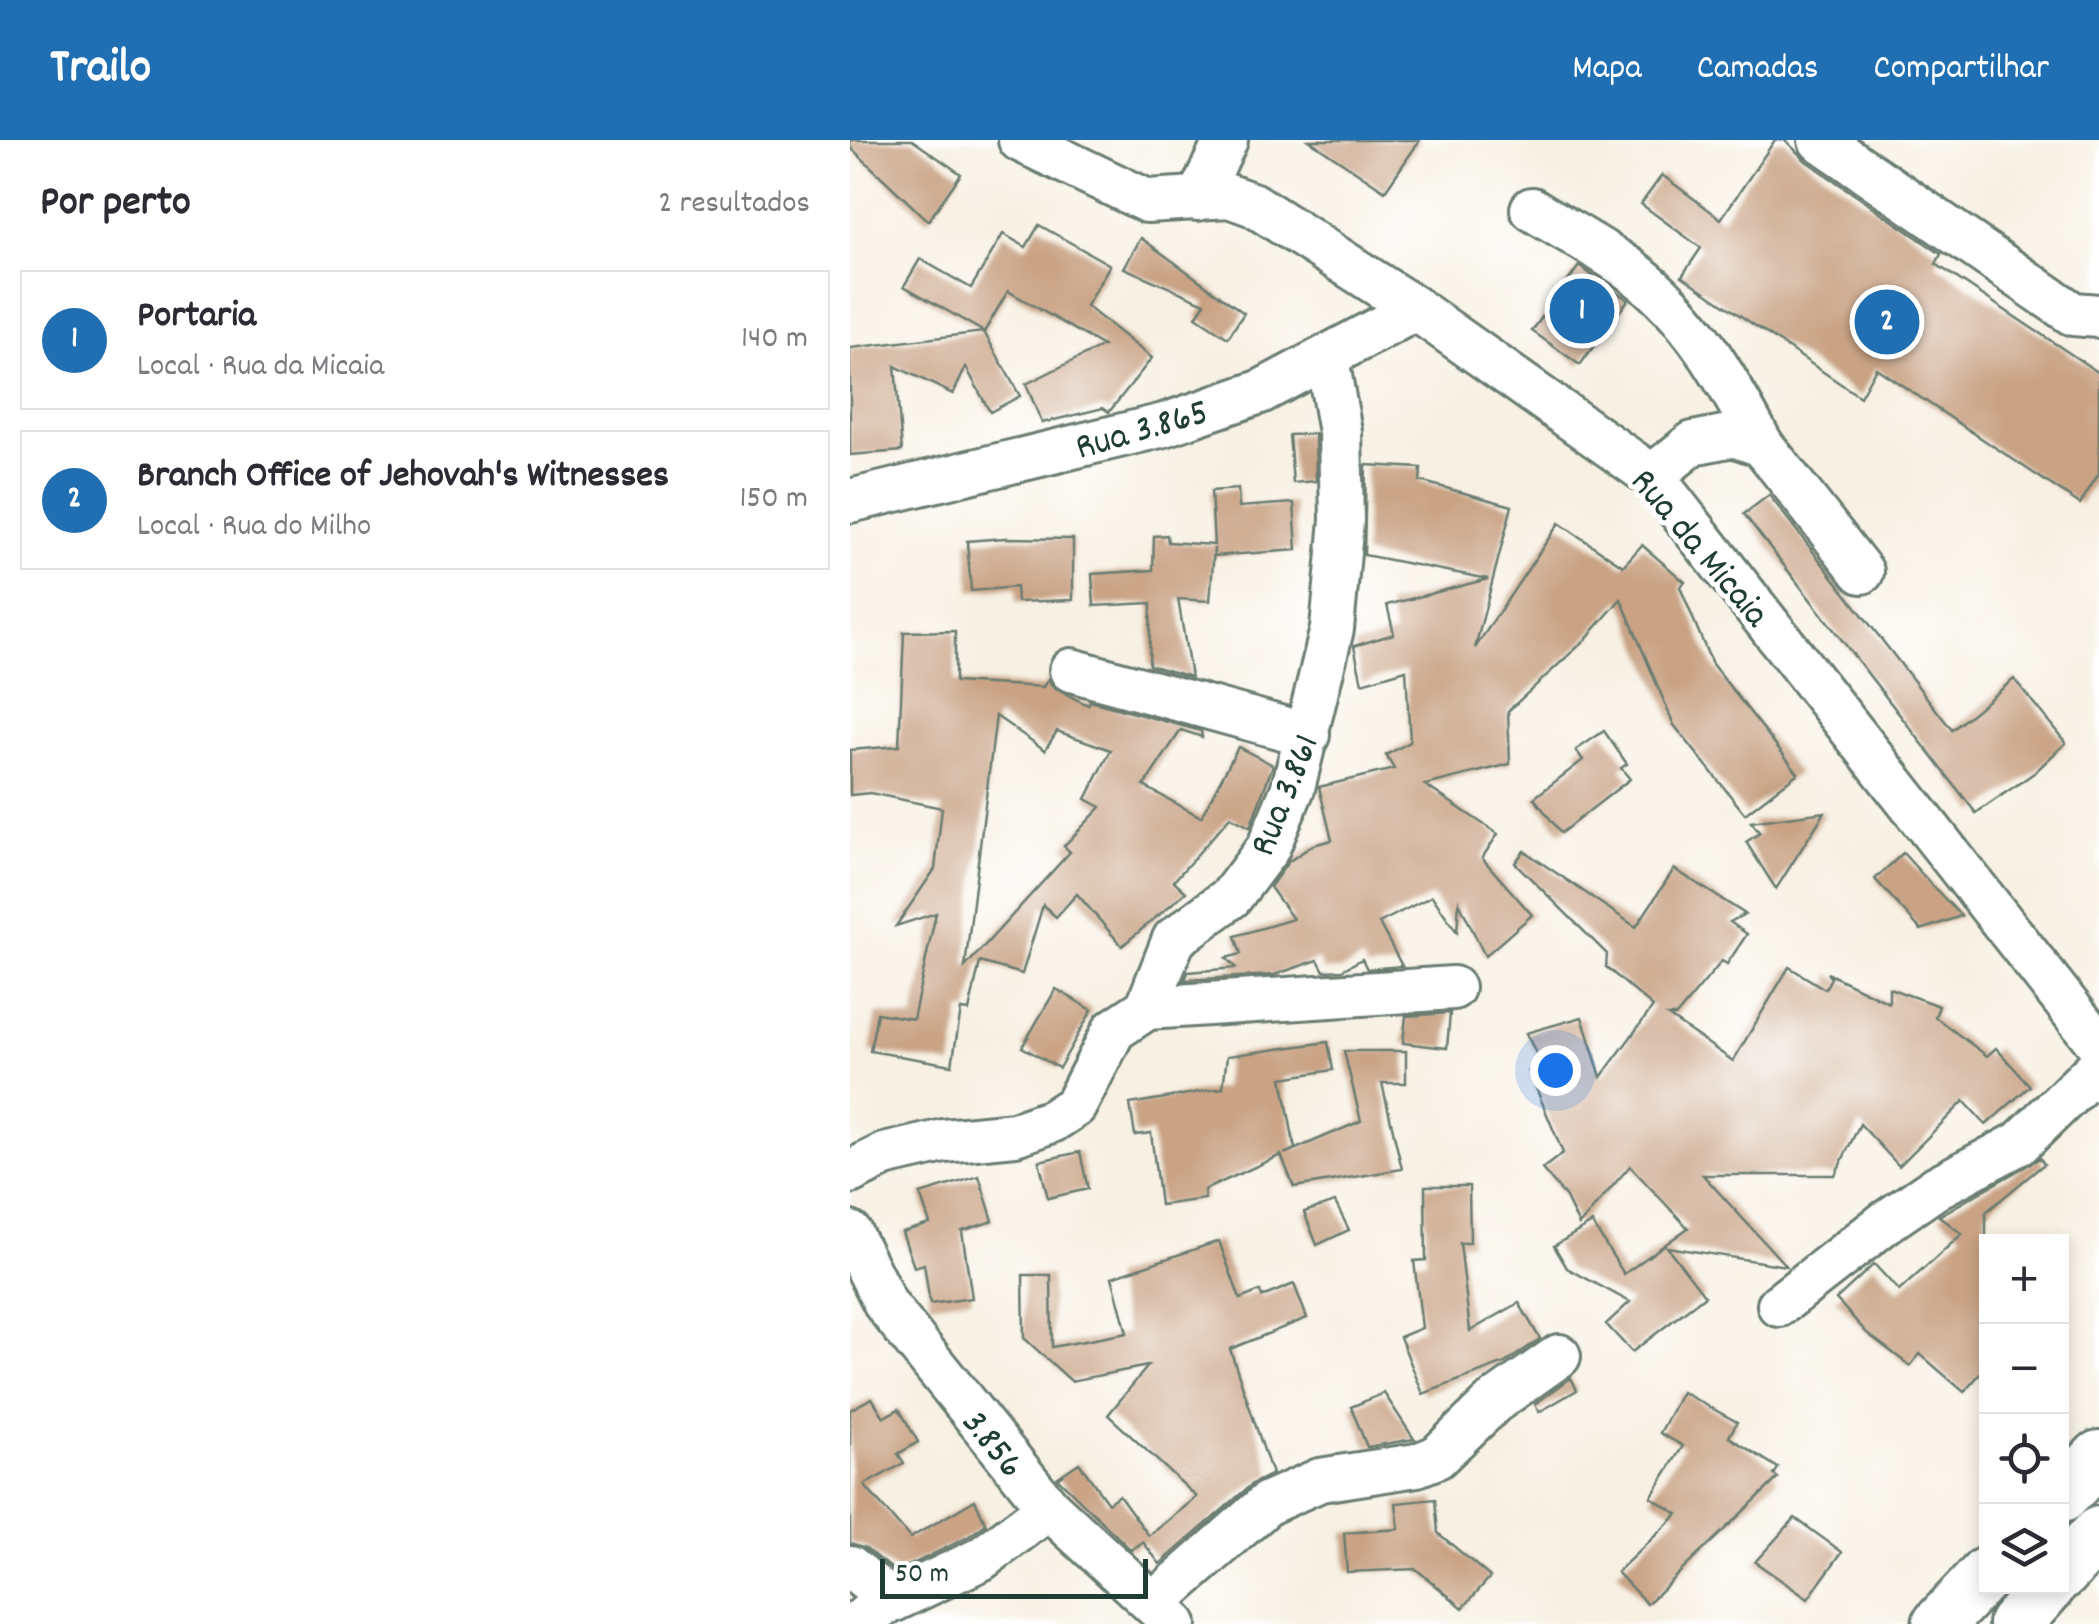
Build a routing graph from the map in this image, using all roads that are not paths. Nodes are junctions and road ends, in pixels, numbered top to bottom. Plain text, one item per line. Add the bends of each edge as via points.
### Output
1 (1020, 140) edge
2 (1226, 140) edge
3 (1820, 140) edge
4 (1198, 198) junction
5 (1532, 209) dead end
6 (1416, 309) junction
7 (2099, 316) edge
8 (1327, 359) junction
9 (1720, 366) junction
10 (1693, 442) junction
11 (1762, 445) junction
12 (1652, 476) junction
13 (850, 500) edge
14 (1862, 572) dead end
15 (1071, 670) dead end
16 (1308, 735) junction
17 (1453, 988) dead end
18 (1147, 1008) junction
19 (2099, 1044) edge
20 (2099, 1066) edge
21 (850, 1172) edge
22 (850, 1233) edge
23 (1779, 1305) dead end
24 (1559, 1356) dead end
25 (2099, 1457) edge
26 (2069, 1489) edge
27 (1049, 1508) junction
28 (2099, 1533) edge
29 (2069, 1565) edge
30 (850, 1567) edge
31 (1979, 1581) edge
32 (2042, 1594) edge
33 (874, 1612) edge
34 (1164, 1617) edge
35 (1939, 1624) edge
36 (2015, 1624) edge

1 - 4 street, Rua da Micaia via 1147,201
2 - 4 street
3 - 7 street via 2074,314
4 - 6 street, Rua da Micaia via 1230,196 1254,205
5 - 9 street via 1633,272
6 - 8 street, Rua 3.865
6 - 12 street, Rua da Micaia
8 - 13 street, Rua 3.865 via 1260,392 1164,425
8 - 16 street, Rua 3.861 via 1340,432 1342,520 1332,629
9 - 10 street
9 - 11 street
10 - 11 street via 1733,436
10 - 12 street
11 - 14 street
12 - 19 street, Rua da Micaia
15 - 16 street
16 - 18 street, Rua 3.861 via 1268,848 1230,897 1174,939
17 - 18 street
18 - 21 street, Rua 3.861 via 1114,1030 1075,1106 1052,1121 1015,1134 884,1155
20 - 23 street via 2020,1142 1937,1187
22 - 27 street, 3.856 via 886,1305
24 - 34 street via 1494,1402 1437,1457 1320,1480 1268,1503
25 - 26 main road
27 - 33 street via 981,1559
27 - 34 street, 3.856
28 - 29 main road
30 - 33 street
31 - 35 main road
32 - 36 main road

